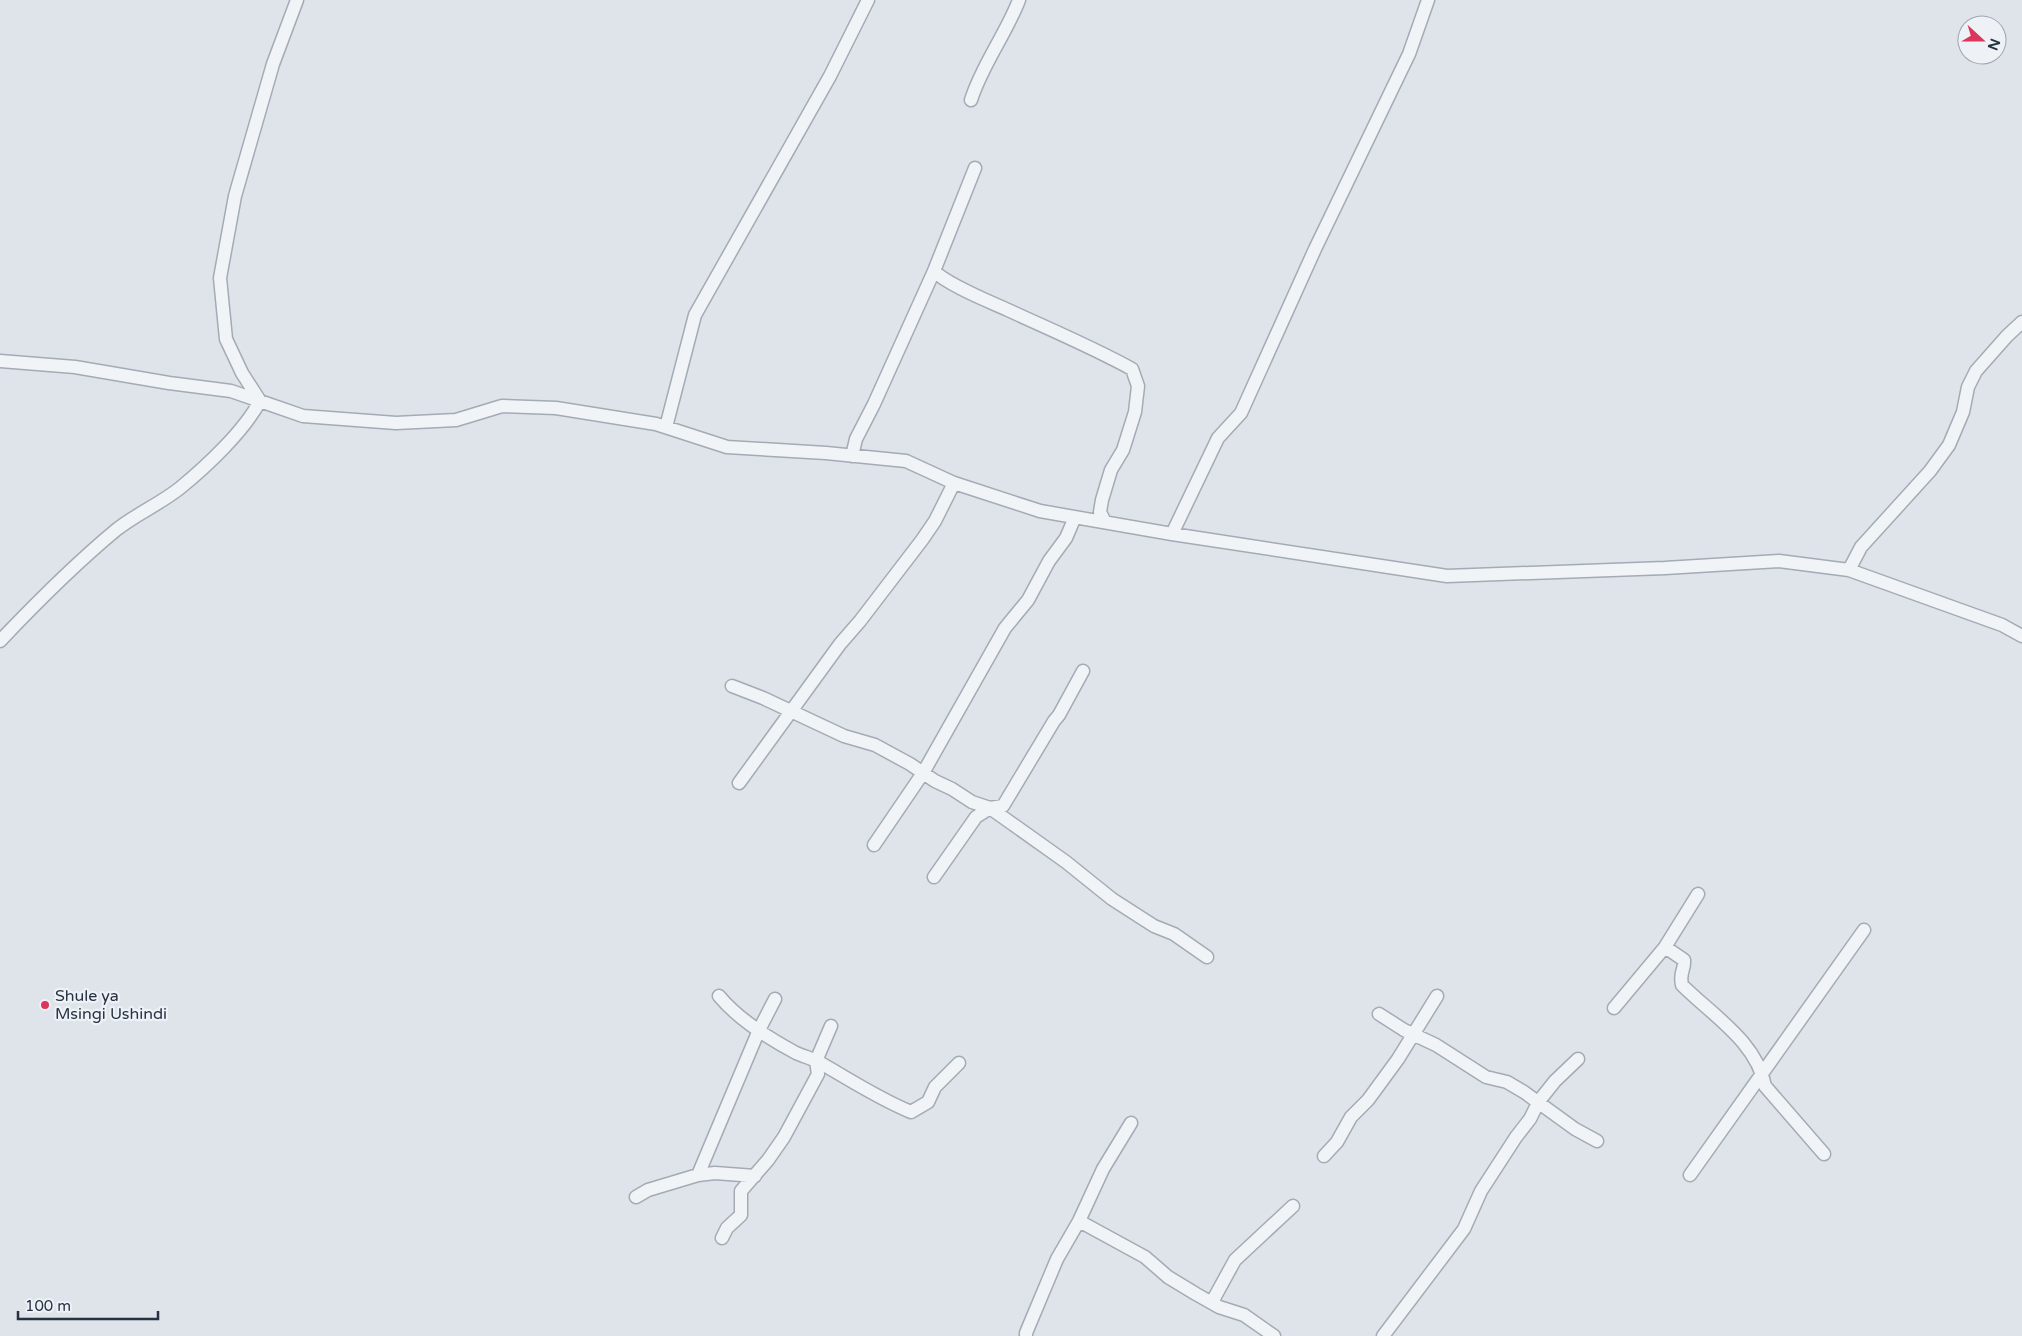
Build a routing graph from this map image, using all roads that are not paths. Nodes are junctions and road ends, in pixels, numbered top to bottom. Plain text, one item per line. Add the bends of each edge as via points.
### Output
1 (297, 0) edge
2 (868, 0) edge
3 (1019, 0) edge
4 (1428, 0) edge
5 (971, 100) dead end
6 (975, 168) dead end
7 (934, 271) junction
8 (2022, 322) edge
9 (0, 361) edge
10 (260, 401) junction
11 (666, 427) junction
12 (852, 456) junction
13 (954, 482) junction
14 (1075, 517) junction
15 (1105, 522) junction
16 (1172, 534) junction
17 (1849, 570) junction
18 (2022, 636) edge
19 (0, 641) edge
20 (1083, 672) dead end
21 (732, 686) dead end
22 (792, 711) junction
23 (922, 773) junction
24 (739, 783) dead end
25 (990, 808) junction
26 (874, 845) dead end
27 (934, 878) dead end
28 (1698, 894) dead end
29 (1864, 930) dead end
30 (1665, 947) junction
31 (1207, 957) dead end
32 (719, 996) dead end
33 (1437, 996) dead end
34 (775, 999) dead end
35 (1614, 1008) dead end
36 (1379, 1014) dead end
37 (832, 1026) dead end
38 (759, 1030) junction
39 (1412, 1034) junction
40 (1578, 1059) dead end
41 (816, 1061) junction
42 (959, 1063) dead end
43 (1763, 1072) junction
44 (1539, 1101) junction
45 (1131, 1122) dead end
46 (1597, 1141) dead end
47 (1824, 1154) dead end
48 (1324, 1156) dead end
49 (698, 1175) junction
50 (1690, 1175) dead end
51 (755, 1176) junction
52 (636, 1197) dead end
53 (1293, 1206) dead end
54 (1080, 1221) junction
55 (722, 1238) dead end
56 (1212, 1302) junction
57 (1026, 1336) edge
58 (1274, 1336) edge
59 (1383, 1336) edge

1 - 10 street via 273,64 236,196 220,278 226,339
2 - 11 street via 830,76 695,315
3 - 5 street
4 - 16 street via 1409,54 1315,248 1241,413 1218,438
6 - 7 street
7 - 12 street via 856,439
7 - 15 street via 979,298 1106,354 1132,369 1138,386 1135,412 1102,500 1100,512
8 - 17 street via 1976,371 1949,445 1930,472 1861,547
9 - 10 street via 75,367 231,391
10 - 11 street via 303,416 396,423 456,420 502,406 556,408
10 - 19 street via 250,419 228,444 180,488 118,529 47,592
11 - 12 street via 727,447
12 - 13 street via 906,461
13 - 14 street via 1040,512
13 - 22 street via 922,540
14 - 15 street
14 - 23 street via 1066,538 1028,600 1005,628
15 - 16 street
16 - 17 street via 1446,576 1779,562
17 - 18 street via 2002,624
20 - 25 street via 1003,806
21 - 22 street
22 - 23 street via 844,736 875,745
22 - 24 street
23 - 25 street via 972,802
23 - 26 street
25 - 27 street via 976,817
25 - 31 street via 1112,900 1154,926 1174,934
28 - 30 street
29 - 43 street
30 - 35 street
30 - 43 street via 1684,960 1680,975 1682,984 1734,1033
32 - 38 street via 729,1008
33 - 39 street
34 - 38 street
36 - 39 street
37 - 41 street
38 - 41 street
38 - 49 street
39 - 44 street via 1436,1045 1486,1077 1507,1082
39 - 48 street via 1398,1059
40 - 44 street
41 - 42 street via 860,1088 911,1112 928,1102 935,1087
41 - 51 street via 818,1074 784,1137
43 - 47 street via 1765,1086
43 - 50 street
44 - 46 street via 1575,1129
44 - 59 street via 1486,1184 1464,1229
45 - 54 street via 1103,1169
49 - 51 street
49 - 52 street via 648,1190
51 - 55 street via 741,1191 741,1215 726,1228
53 - 56 street via 1235,1260
54 - 56 street via 1145,1257 1168,1277
54 - 57 street via 1057,1259
56 - 58 street via 1244,1315

